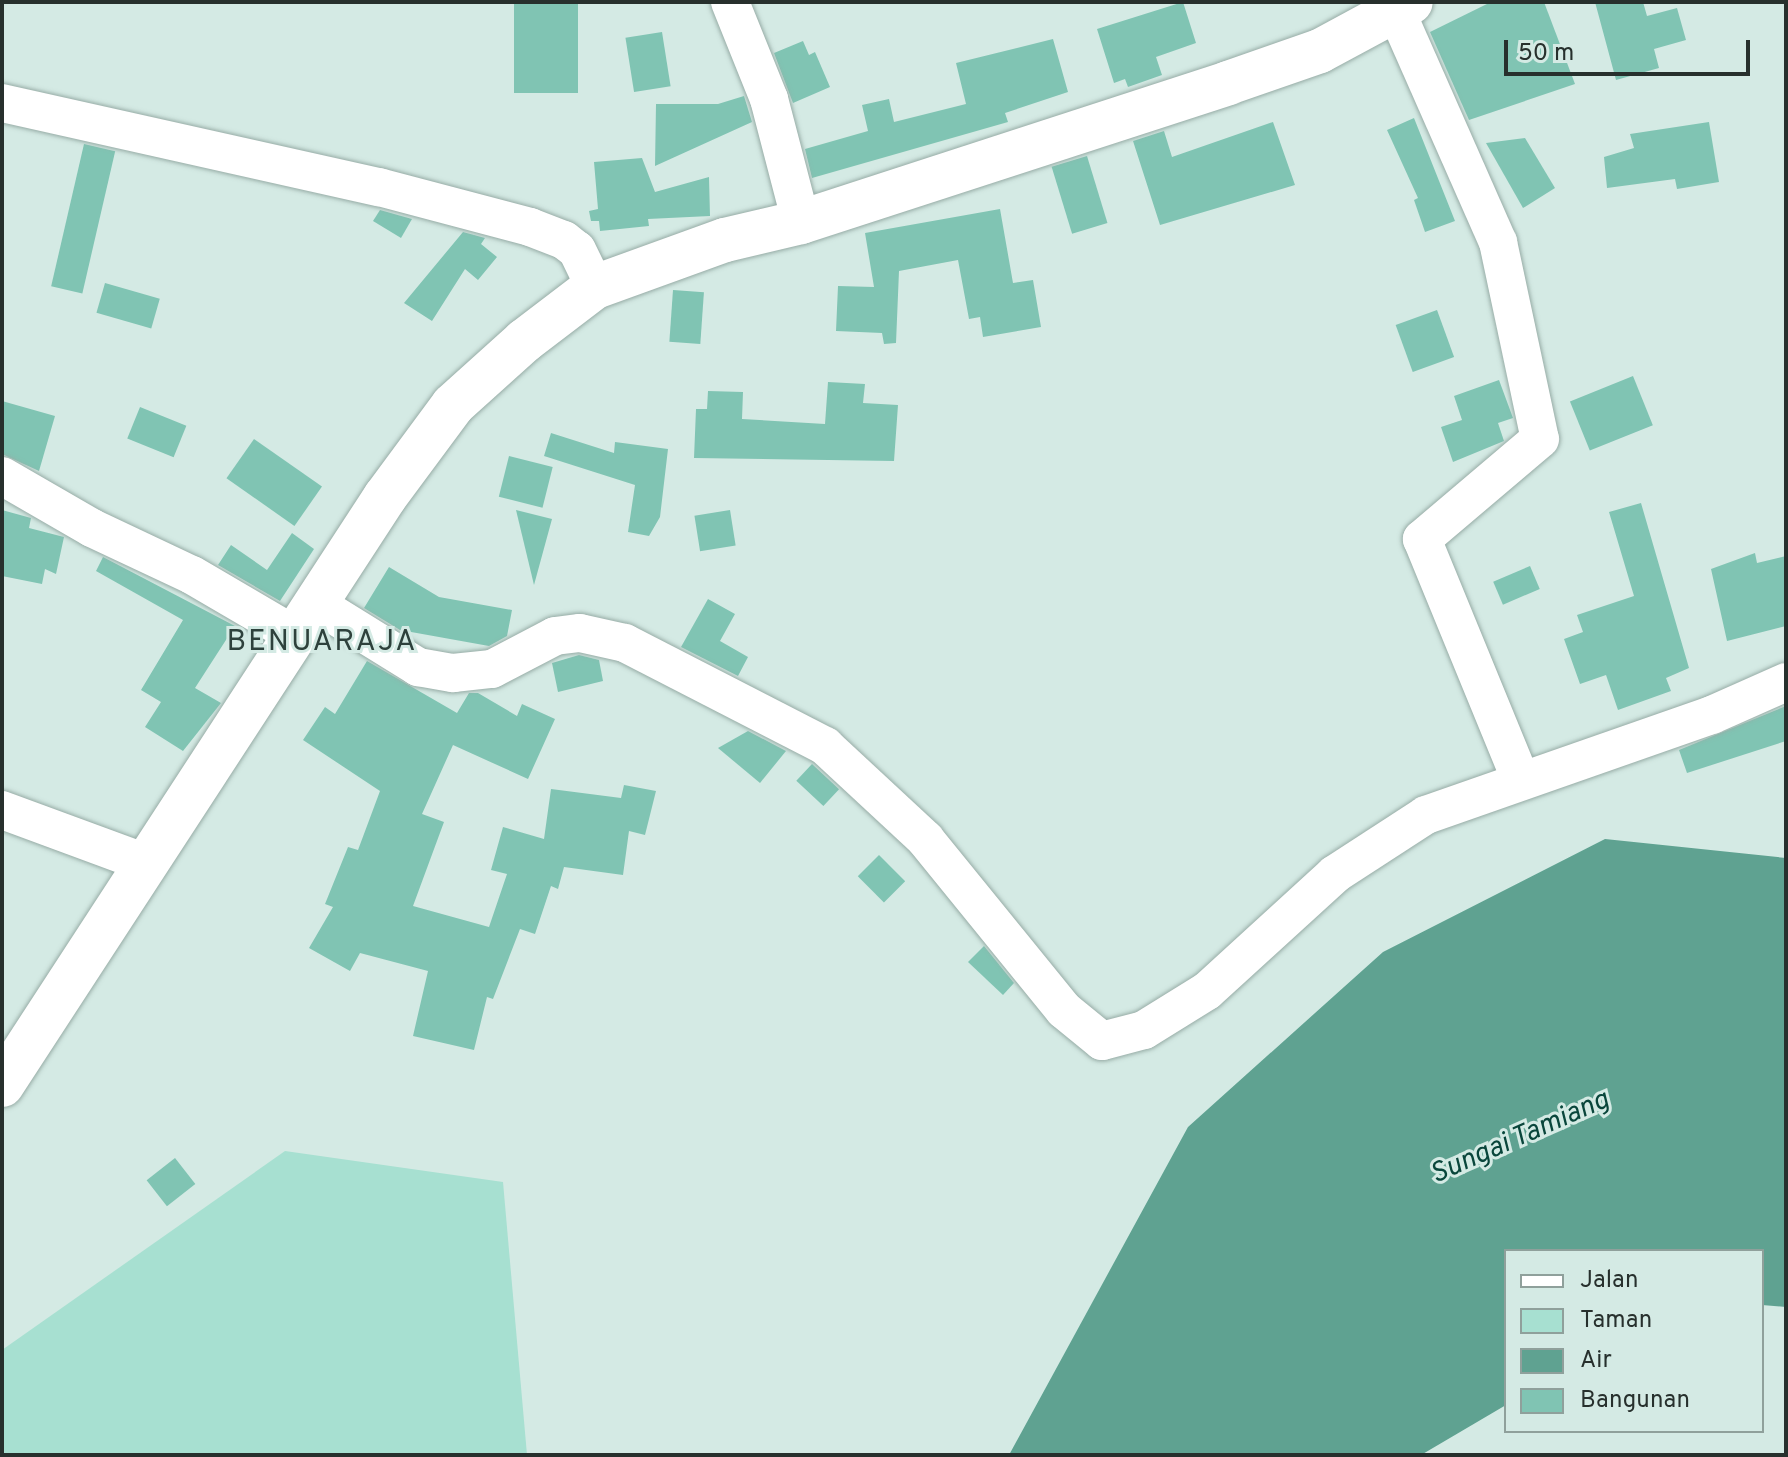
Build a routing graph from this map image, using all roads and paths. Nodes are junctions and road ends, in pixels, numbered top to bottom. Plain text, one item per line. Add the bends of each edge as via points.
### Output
1 (730, 2) edge
2 (1403, 6) edge
3 (2, 103) edge
4 (801, 222) junction
5 (595, 287) junction
6 (2, 476) edge
7 (308, 621) junction
8 (1786, 682) edge
9 (1520, 778) junction
10 (2, 810) edge
11 (143, 862) junction
12 (2, 1085) edge

1 - 4 street via 769,99
2 - 4 main road via 1294,60
2 - 9 street via 1498,242 1540,439 1422,539
3 - 5 street via 379,187 530,227 577,250
4 - 5 main road via 725,240
5 - 7 main road via 453,405 385,497
6 - 7 street via 92,528
7 - 9 street via 418,667 453,673 492,669 555,636 580,633 625,643 825,746 925,839 1064,1010 1102,1041 1144,1030 1207,991 1335,874 1378,842 1426,815
7 - 11 main road
8 - 9 street via 1712,715
10 - 11 street
11 - 12 main road

